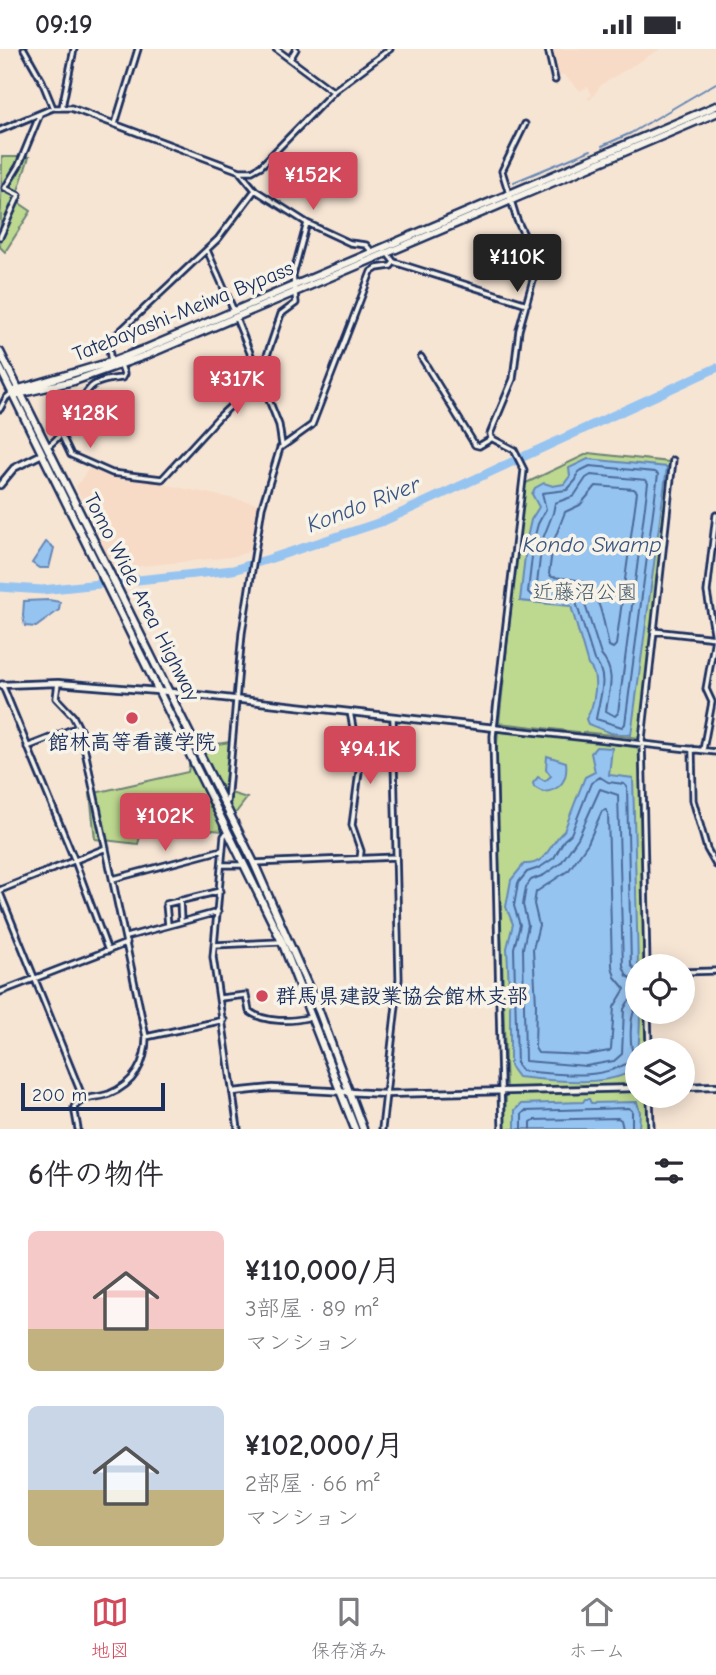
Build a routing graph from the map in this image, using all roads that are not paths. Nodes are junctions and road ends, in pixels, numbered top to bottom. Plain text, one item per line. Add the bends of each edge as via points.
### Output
1 (24, 49) edge
2 (74, 49) edge
3 (138, 49) edge
4 (276, 49) edge
5 (296, 49) edge
6 (390, 49) edge
7 (548, 49) edge
8 (290, 59) junction
9 (555, 80) dead end
10 (335, 90) junction
11 (716, 106) edge
12 (62, 107) junction
13 (53, 109) junction
14 (41, 113) junction
15 (716, 113) edge
16 (115, 124) junction
17 (525, 124) dead end
18 (0, 130) edge
19 (255, 170) junction
20 (240, 171) junction
21 (248, 180) junction
22 (255, 190) junction
23 (510, 197) junction
24 (307, 223) junction
25 (0, 237) edge
26 (207, 250) junction
27 (372, 252) junction
28 (387, 253) junction
29 (394, 262) junction
30 (295, 289) junction
31 (527, 303) junction
32 (235, 314) junction
33 (0, 352) edge
34 (421, 358) dead end
35 (111, 362) junction
36 (121, 365) junction
37 (0, 368) edge
38 (259, 379) junction
39 (18, 392) junction
40 (0, 409) edge
41 (61, 434) junction
42 (491, 438) junction
43 (282, 445) junction
44 (47, 446) junction
45 (42, 454) junction
46 (673, 460) dead end
47 (0, 485) edge
48 (716, 515) edge
49 (106, 576) junction
50 (114, 591) junction
51 (653, 631) junction
52 (716, 638) edge
53 (58, 683) junction
54 (1, 685) edge
55 (160, 691) junction
56 (170, 692) junction
57 (710, 697) junction
58 (716, 698) edge
59 (236, 699) junction
60 (350, 712) junction
61 (393, 717) junction
62 (78, 727) junction
63 (495, 728) junction
64 (642, 744) junction
65 (27, 747) junction
66 (692, 749) junction
67 (703, 750) junction
68 (716, 751) edge
69 (225, 805) junction
70 (228, 831) junction
71 (106, 848) junction
72 (223, 850) junction
73 (396, 857) junction
74 (360, 859) junction
75 (75, 861) junction
76 (254, 863) junction
77 (222, 865) junction
78 (245, 865) junction
79 (716, 865) edge
80 (113, 879) junction
81 (220, 891) junction
82 (0, 892) edge
83 (180, 900) junction
84 (219, 912) junction
85 (181, 922) junction
86 (168, 925) junction
87 (125, 937) junction
88 (282, 942) junction
89 (127, 943) junction
90 (214, 944) junction
91 (108, 951) junction
92 (647, 954) edge
93 (716, 971) edge
94 (695, 972) edge
95 (35, 978) junction
96 (0, 992) edge
97 (220, 998) junction
98 (313, 1016) junction
99 (223, 1020) junction
100 (146, 1037) junction
101 (716, 1086) edge
102 (695, 1087) edge
103 (625, 1088) edge
104 (501, 1091) junction
105 (233, 1092) junction
106 (342, 1093) junction
107 (351, 1094) junction
108 (386, 1094) junction
109 (83, 1098) junction
110 (650, 1108) edge
111 (78, 1129) edge
112 (238, 1129) edge
113 (355, 1129) edge
114 (363, 1129) edge
115 (382, 1129) edge
116 (502, 1129) edge
117 (651, 1129) edge

1 - 13 street
2 - 12 street
3 - 16 street
4 - 8 street
5 - 8 street
6 - 10 street
7 - 9 street
8 - 10 street
10 - 19 street
11 - 23 highway, Tatebayashi-Meiwa Bypass
12 - 13 street
12 - 16 street
13 - 14 street
14 - 18 street
14 - 25 street via 5,188 19,195
15 - 23 highway, Tatebayashi-Meiwa Bypass
16 - 20 street
17 - 23 street via 502,171
19 - 20 street
19 - 21 street
20 - 21 street
21 - 22 street
22 - 24 street
22 - 26 street
23 - 27 highway, Tatebayashi-Meiwa Bypass
23 - 28 highway, Tatebayashi-Meiwa Bypass
23 - 31 street via 536,269
24 - 27 street via 350,243 363,243
24 - 30 street via 293,275
26 - 32 street
26 - 35 street via 116,335 108,349
27 - 30 highway, Tatebayashi-Meiwa Bypass
28 - 29 street
28 - 30 highway, Tatebayashi-Meiwa Bypass
29 - 31 street
29 - 43 street via 371,272 312,425
30 - 32 highway, Tatebayashi-Meiwa Bypass
30 - 38 street via 295,305 280,317
31 - 42 street via 517,337 513,379
32 - 35 highway, Tatebayashi-Meiwa Bypass
32 - 36 highway, Tatebayashi-Meiwa Bypass
32 - 38 street
33 - 39 highway, Tomo Wide Area Highway
34 - 42 street via 475,445
35 - 39 highway, Tatebayashi-Meiwa Bypass
36 - 39 highway, Tatebayashi-Meiwa Bypass
36 - 41 street via 124,376 93,385
37 - 39 highway, Tomo Wide Area Highway
38 - 41 street via 160,480 112,473 71,455
38 - 43 street via 281,430
39 - 40 street via 6,398
39 - 44 highway, Tomo Wide Area Highway
39 - 45 highway, Tomo Wide Area Highway
41 - 44 street
42 - 63 street via 516,453 523,468
43 - 59 street via 262,507 253,556
44 - 49 highway, Tomo Wide Area Highway
45 - 47 street via 15,468
45 - 49 highway, Tomo Wide Area Highway
46 - 51 street
48 - 52 street via 707,593
49 - 50 highway, Tomo Wide Area Highway
50 - 55 highway, Tomo Wide Area Highway
50 - 56 highway, Tomo Wide Area Highway
51 - 52 street
51 - 64 street
52 - 57 street via 706,689
53 - 54 street
53 - 55 street
53 - 62 street via 56,698
54 - 65 street
55 - 56 street
55 - 70 highway, Tomo Wide Area Highway
56 - 59 street
56 - 69 highway, Tomo Wide Area Highway
57 - 58 street
57 - 67 street
59 - 60 street
59 - 69 street
60 - 61 street
60 - 74 street via 360,771 352,825
61 - 63 street
61 - 73 street
62 - 65 street
62 - 71 street
63 - 64 street
63 - 104 street
64 - 66 street
64 - 92 street
65 - 75 street
66 - 67 street
66 - 79 street via 693,800
67 - 68 street
69 - 76 highway, Tomo Wide Area Highway
70 - 72 street
70 - 78 highway, Tomo Wide Area Highway
71 - 75 street
71 - 80 street
72 - 77 street
72 - 80 street
73 - 74 street
73 - 108 street via 399,979
74 - 76 street
75 - 82 street
75 - 91 street
76 - 107 highway, Tomo Wide Area Highway
77 - 78 street
77 - 81 street
78 - 88 highway, Tomo Wide Area Highway
80 - 87 street
81 - 83 street
81 - 84 street
82 - 95 street
83 - 85 street
83 - 86 street via 166,904
84 - 85 street
84 - 90 street
85 - 86 street
86 - 87 street
87 - 89 street
88 - 90 street
88 - 98 highway, Tomo Wide Area Highway
89 - 91 street
89 - 100 street
90 - 97 street
91 - 95 street
93 - 94 street
95 - 96 street
95 - 109 street
97 - 98 street via 246,995 249,1011 259,1017 294,1020
97 - 99 street
98 - 106 highway, Tomo Wide Area Highway
99 - 100 street
99 - 105 street
100 - 109 street via 144,1055 133,1078 108,1094
101 - 102 street
103 - 104 street
104 - 108 street
104 - 116 street
105 - 106 street via 272,1087
105 - 112 street
106 - 107 street
106 - 113 highway, Tomo Wide Area Highway
107 - 108 street
107 - 114 highway, Tomo Wide Area Highway
108 - 115 street
109 - 111 street via 74,1107
110 - 117 street

